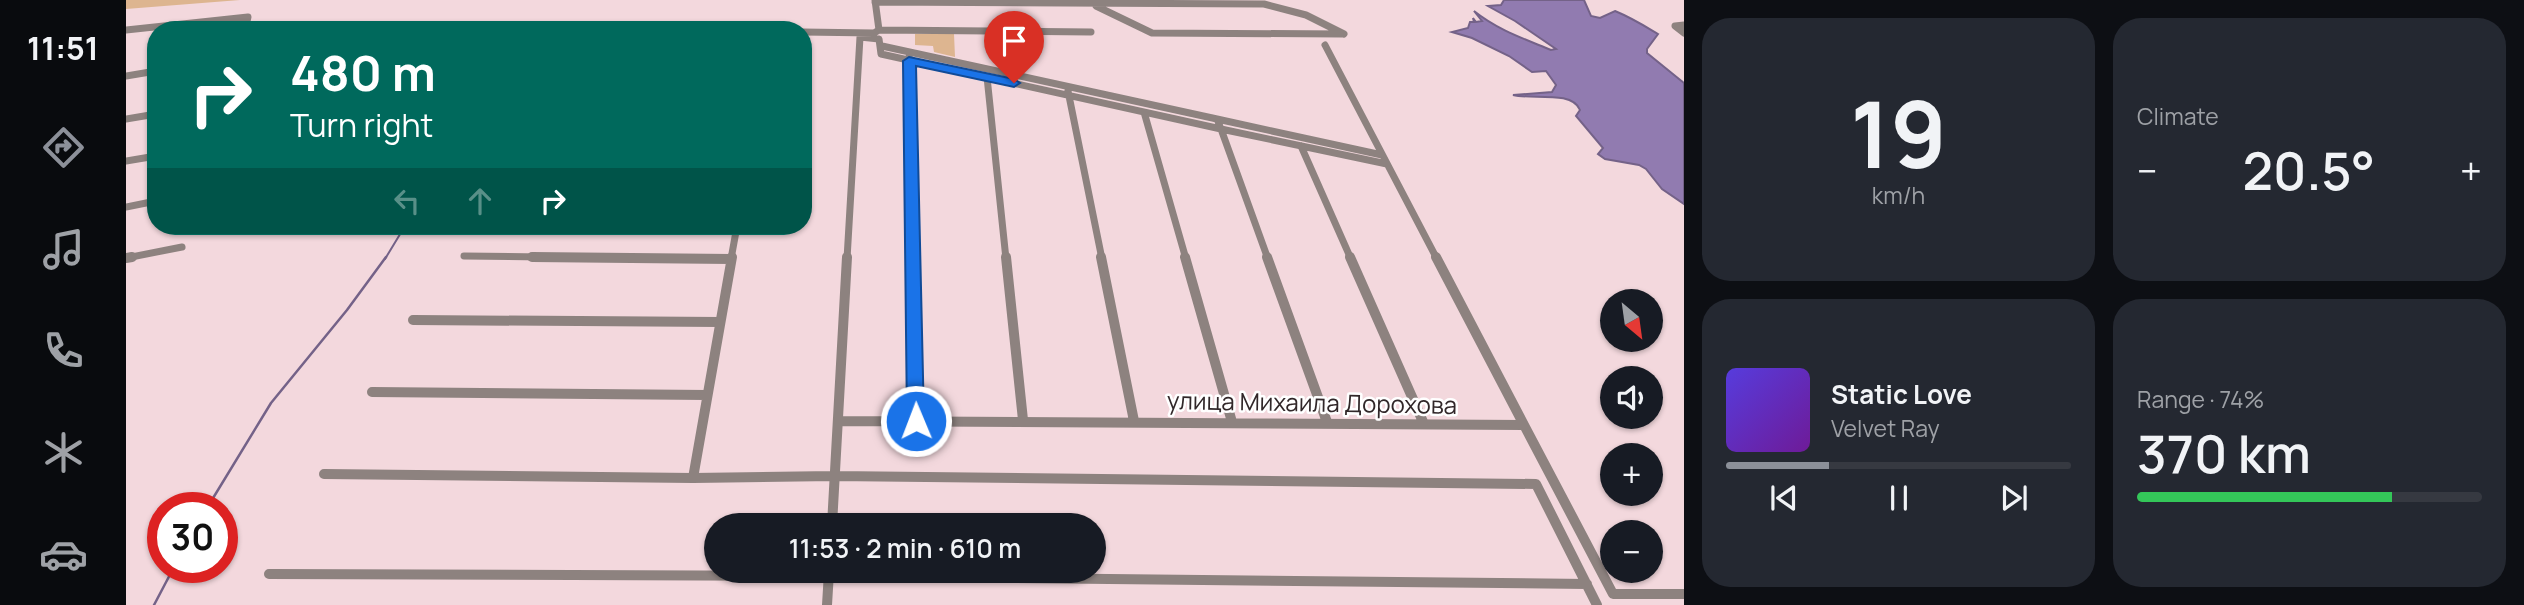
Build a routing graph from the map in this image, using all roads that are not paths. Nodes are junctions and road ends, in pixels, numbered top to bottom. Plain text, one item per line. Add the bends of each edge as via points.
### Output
1 (875, 1) edge
2 (1092, 4) junction
3 (210, 21) edge
4 (247, 21) edge
5 (1684, 26) edge
6 (147, 28) edge
7 (126, 30) edge
8 (879, 30) junction
9 (1091, 32) dead end
10 (1684, 33) edge
11 (812, 34) edge
12 (860, 35) junction
13 (1325, 45) dead end
14 (909, 56) junction
15 (147, 72) edge
16 (126, 76) edge
17 (987, 77) junction
18 (1068, 91) junction
19 (1144, 112) junction
20 (147, 116) edge
21 (126, 119) edge
22 (1217, 119) junction
23 (1221, 130) junction
24 (1301, 146) junction
25 (1382, 155) junction
26 (147, 158) edge
27 (126, 161) edge
28 (1387, 164) junction
29 (147, 203) edge
30 (126, 207) edge
31 (735, 235) edge
32 (182, 247) dead end
33 (464, 257) dead end
34 (126, 258) edge
35 (731, 260) junction
36 (413, 320) dead end
37 (720, 322) junction
38 (372, 392) dead end
39 (707, 395) junction
40 (1023, 420) junction
41 (838, 421) junction
42 (916, 421) junction
43 (1134, 421) junction
44 (1232, 422) junction
45 (1327, 422) junction
46 (1424, 424) junction
47 (1524, 425) junction
48 (324, 474) dead end
49 (834, 476) junction
50 (692, 478) junction
51 (832, 513) edge
52 (704, 573) edge
53 (269, 574) dead end
54 (1106, 577) edge
55 (828, 583) edge
56 (1587, 584) junction
57 (1684, 594) edge
58 (827, 605) edge
59 (1597, 605) edge

1 - 2 street
1 - 8 street
2 - 2 street via 1264,4 1296,10 1343,34 1152,33
3 - 4 street via 248,17
5 - 10 street via 1675,26
6 - 7 street
8 - 9 street
8 - 12 street
11 - 12 street
12 - 14 street via 879,39 882,46
12 - 41 street
13 - 25 street
14 - 17 street
14 - 18 street
14 - 42 street
15 - 16 street
17 - 18 street
17 - 40 street
18 - 19 street
18 - 22 street
18 - 43 street
19 - 23 street
19 - 44 street
20 - 21 street
22 - 23 street
22 - 25 street
23 - 24 street
23 - 45 street
24 - 28 street
24 - 46 street
25 - 28 street
26 - 27 street
28 - 47 street
29 - 30 street
31 - 35 street
32 - 34 street
33 - 35 street
35 - 37 street
36 - 37 street
37 - 39 street
38 - 39 street
39 - 50 street
40 - 42 street, улица Михаила Дорохова
40 - 43 street, улица Михаила Дорохова
41 - 42 street, улица Михаила Дорохова
41 - 49 street
43 - 44 street, улица Михаила Дорохова
44 - 45 street, улица Михаила Дорохова
45 - 46 street, улица Михаила Дорохова
46 - 47 street, улица Михаила Дорохова
47 - 57 street via 1613,594
48 - 50 street
49 - 50 street
49 - 51 street
49 - 56 street via 1536,484
52 - 53 street
54 - 56 street
55 - 58 street
56 - 59 street

